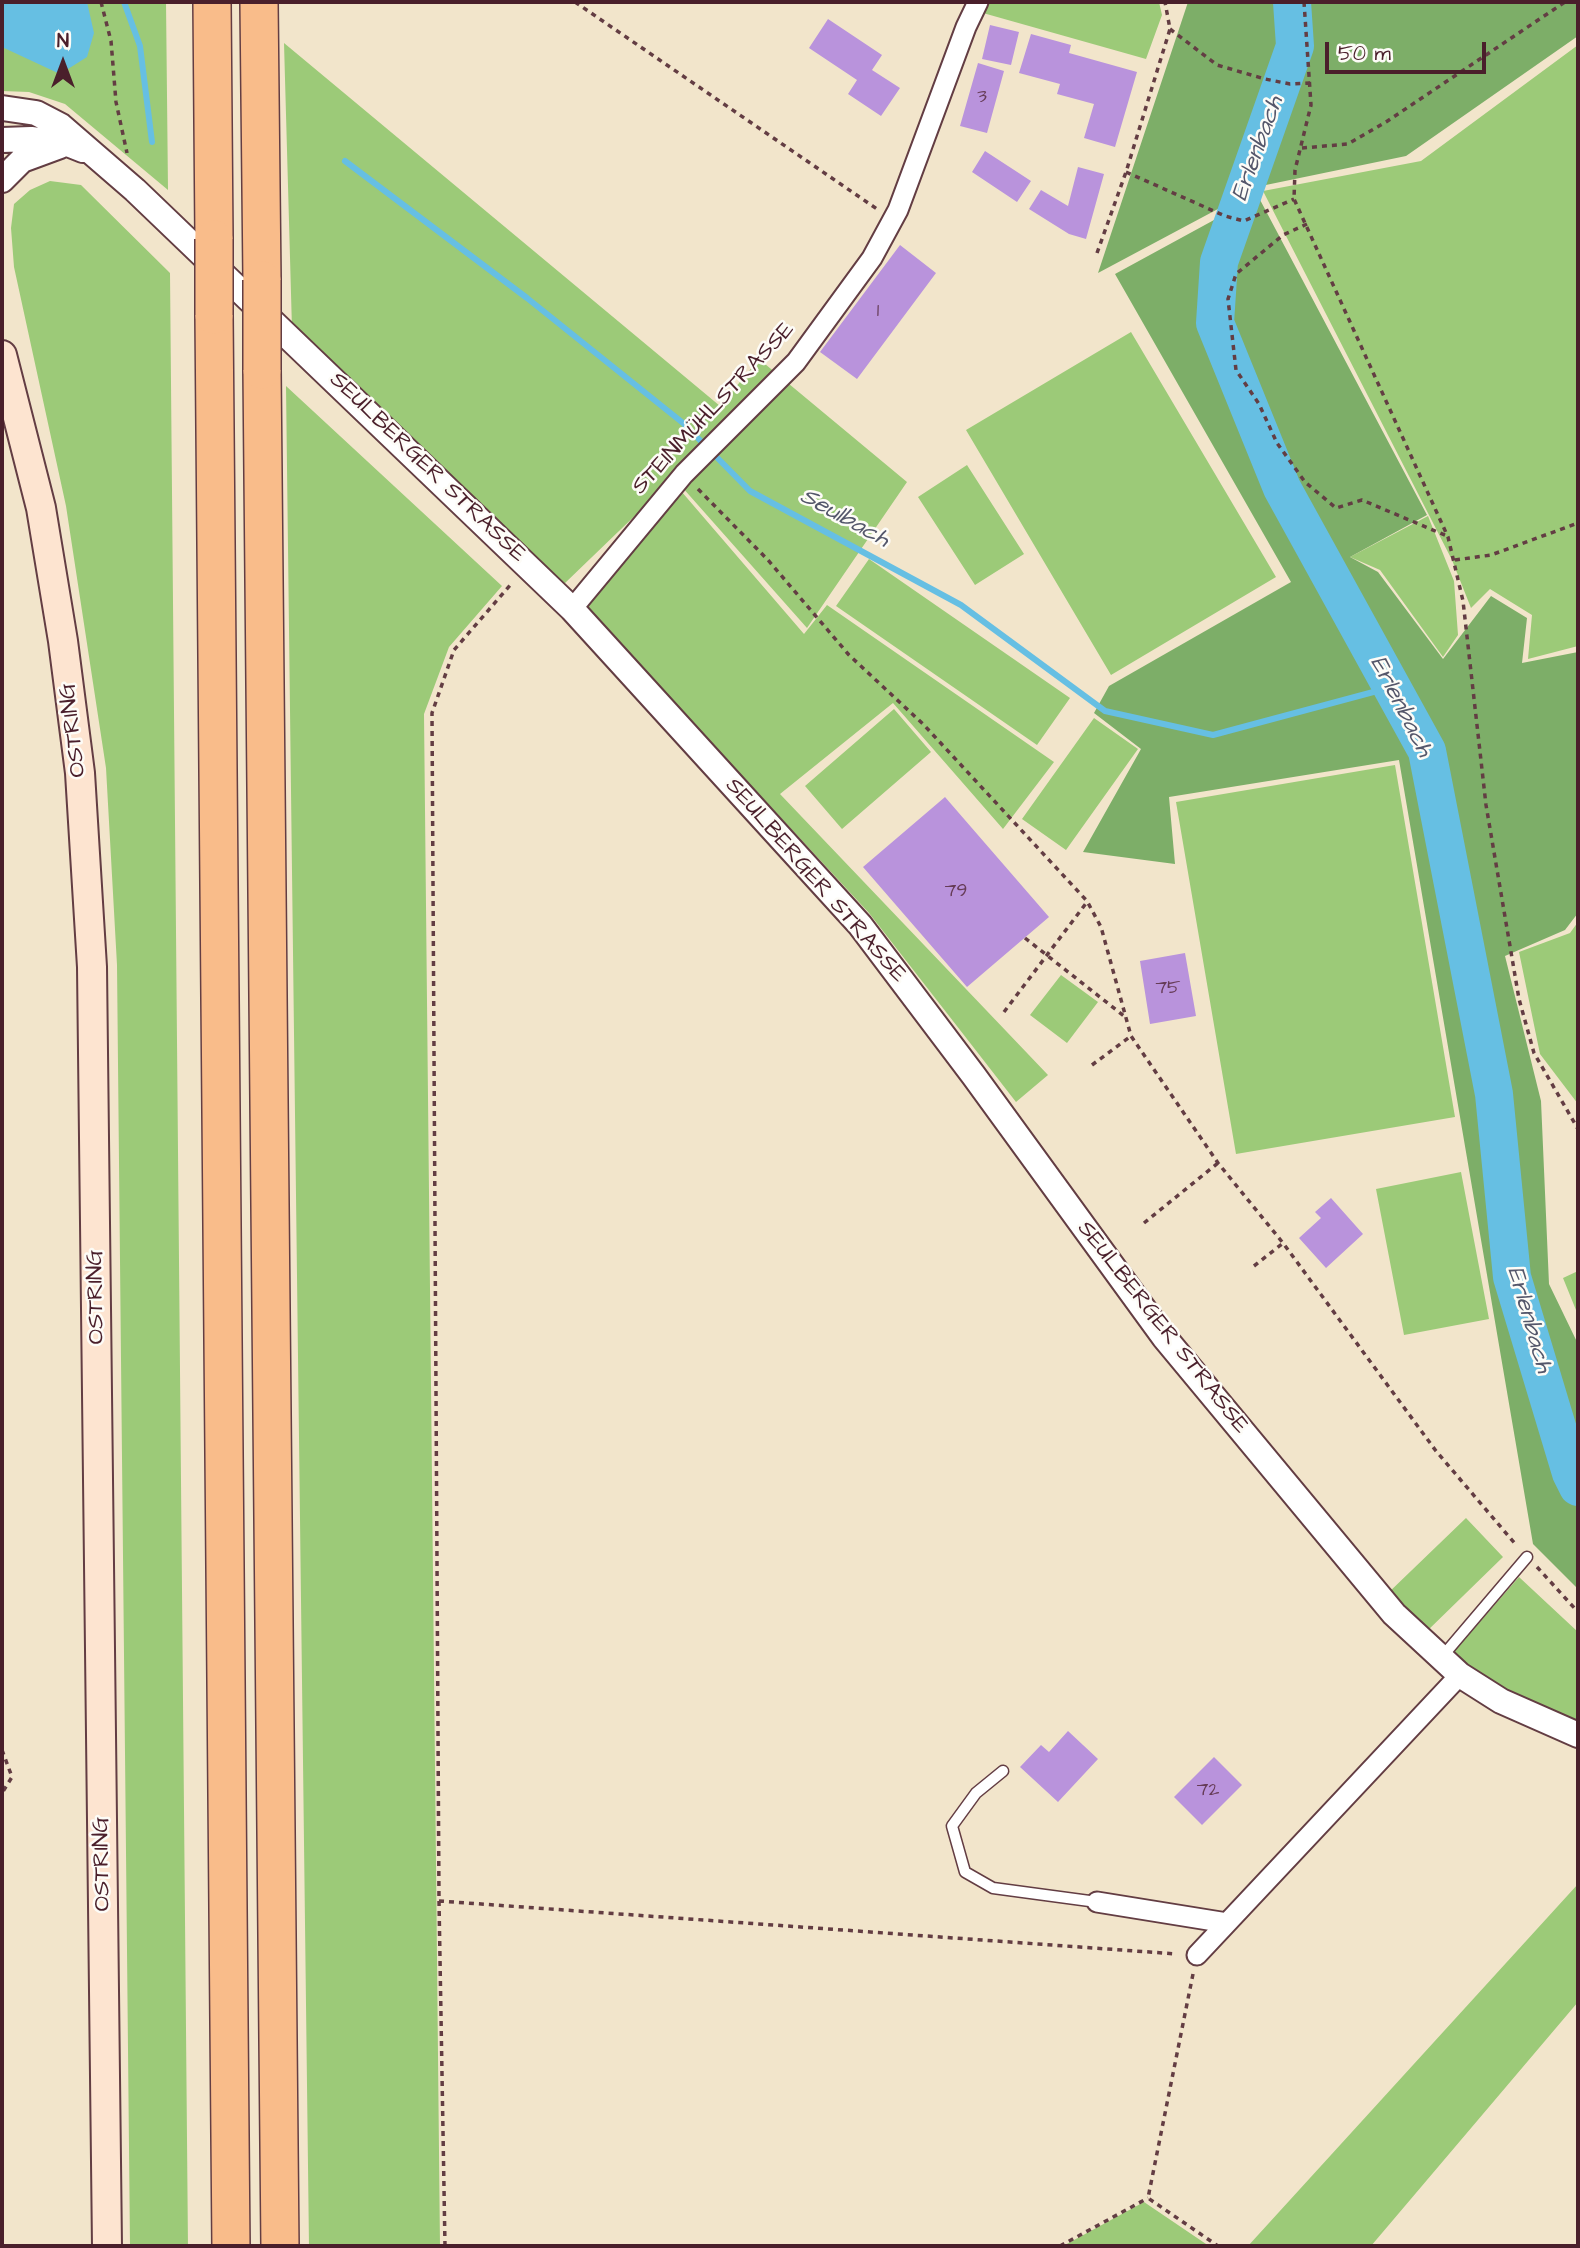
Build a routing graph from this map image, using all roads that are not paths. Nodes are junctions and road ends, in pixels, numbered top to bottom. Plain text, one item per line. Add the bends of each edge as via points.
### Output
1 (212, 2) edge
2 (259, 2) edge
3 (978, 2) edge
4 (2, 108) edge
5 (2, 140) edge
6 (68, 144) junction
7 (94, 155) junction
8 (2, 180) edge
9 (2, 355) edge
10 (572, 609) junction
11 (1527, 1557) road end
12 (1450, 1667) junction
13 (1578, 1735) edge
14 (1003, 1771) dead end
15 (1097, 1902) joint
16 (1227, 1923) junction
17 (1197, 1955) road end
18 (107, 2246) edge
19 (231, 2246) edge
20 (279, 2246) edge

1 - 19 highway, bridge
2 - 20 highway, bridge
3 - 10 street, STEINMÜHLSTRASSE via 894,220 872,258 796,362 688,470
4 - 7 street, SEULBERGER STRASSE via 36,113 61,126
5 - 6 street
6 - 7 street
6 - 8 street via 22,160
7 - 10 street, SEULBERGER STRASSE
9 - 18 main road, OSTRING via 41,508 63,641 80,773 91,954
10 - 12 street, SEULBERGER STRASSE via 860,925 1164,1337 1394,1614
11 - 12 lane
12 - 13 street, SEULBERGER STRASSE via 1501,1701
12 - 16 street
14 - 15 lane via 976,1793 952,1826 965,1872 993,1888
15 - 16 street
16 - 17 street

